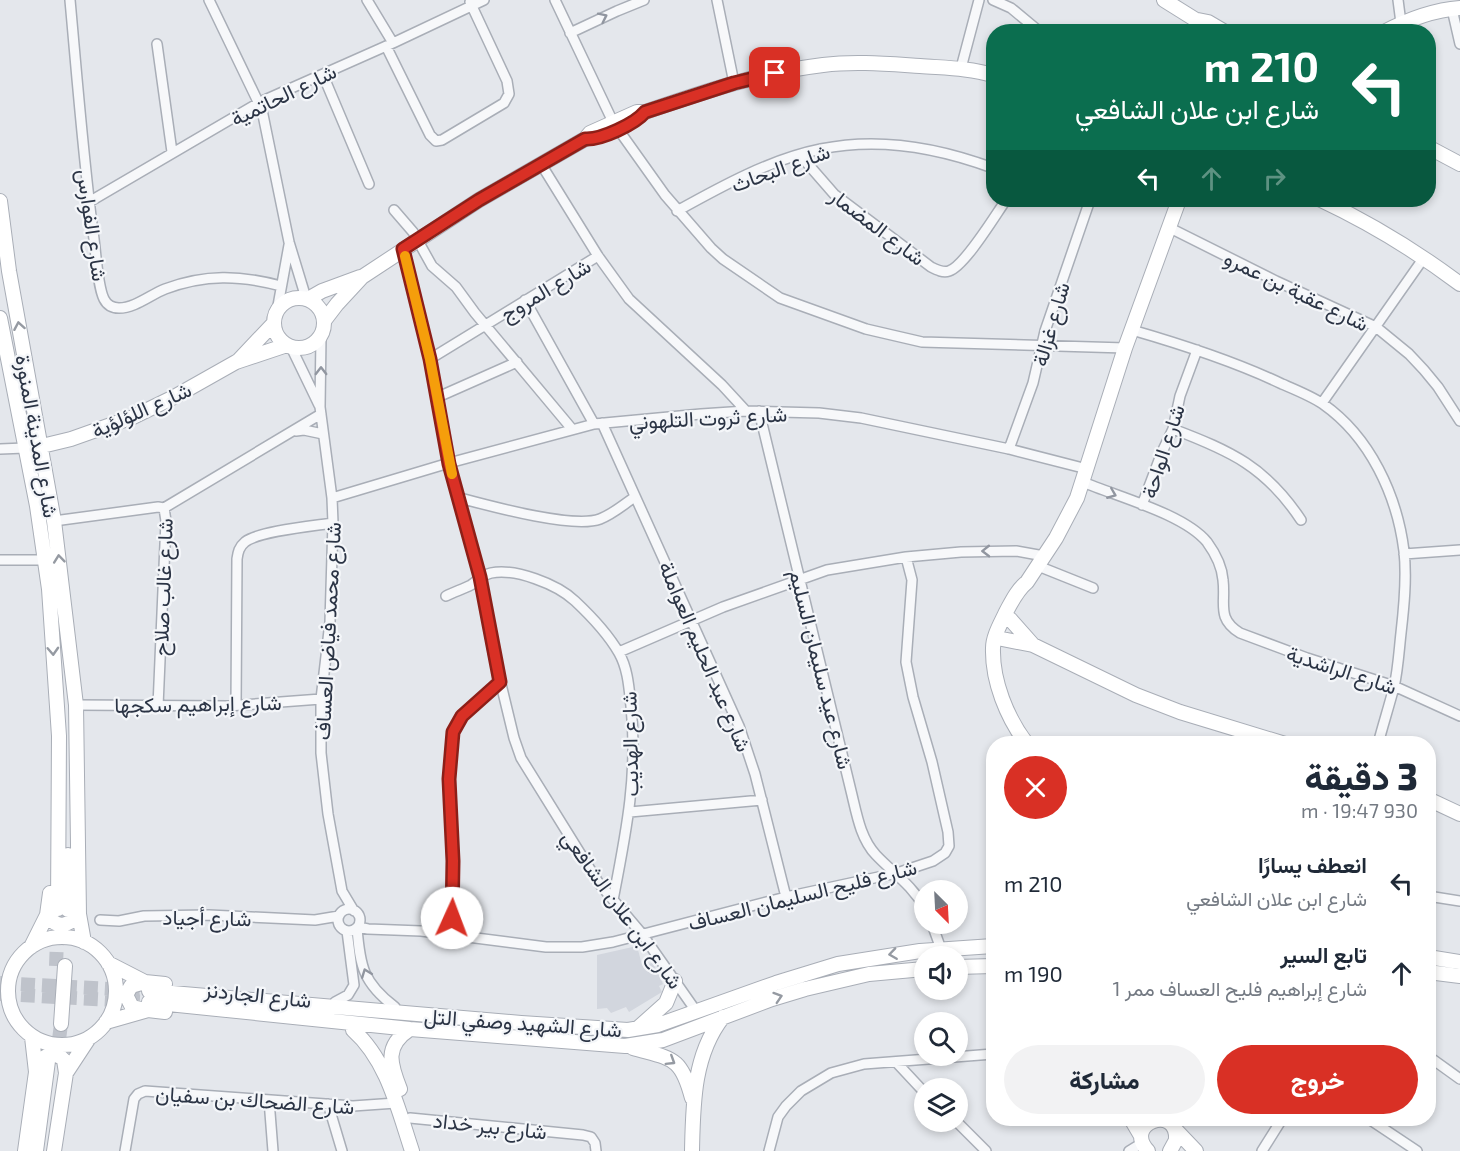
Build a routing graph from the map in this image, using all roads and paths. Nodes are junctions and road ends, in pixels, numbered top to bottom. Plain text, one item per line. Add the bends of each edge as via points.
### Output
1 (70, 0) edge
2 (209, 0) edge
3 (367, 0) edge
4 (484, 0) edge
5 (555, 0) edge
6 (717, 0) edge
7 (979, 0) edge
8 (993, 0) edge
9 (1164, 0) edge
10 (1398, 0) edge
11 (640, 1) edge
12 (471, 3) edge
13 (1456, 9) edge
14 (1196, 20) junction
15 (1401, 23) joint
16 (1030, 24) edge
17 (1200, 24) edge
18 (1211, 24) edge
19 (570, 33) junction
20 (157, 44) dead end
21 (1460, 44) edge
22 (390, 45) junction
23 (960, 68) junction
24 (986, 74) edge
25 (322, 75) junction
26 (734, 83) junction
27 (260, 102) junction
28 (615, 126) junction
29 (1436, 151) edge
30 (172, 153) junction
31 (800, 154) junction
32 (541, 164) junction
33 (1460, 164) edge
34 (986, 166) edge
35 (369, 184) dead end
36 (0, 201) edge
37 (89, 202) junction
38 (1001, 207) edge
39 (1084, 207) edge
40 (1177, 207) edge
41 (1336, 207) edge
42 (394, 210) dead end
43 (677, 211) junction
44 (1170, 228) junction
45 (417, 239) junction
46 (289, 242) junction
47 (403, 249) junction
48 (598, 256) junction
49 (1423, 259) junction
50 (362, 277) junction
51 (1460, 284) edge
52 (281, 286) junction
53 (307, 298) junction
54 (525, 300) junction
55 (275, 317) junction
56 (0, 318) edge
57 (324, 321) junction
58 (485, 325) junction
59 (1376, 327) junction
60 (1132, 330) junction
61 (321, 336) junction
62 (289, 346) junction
63 (1041, 346) junction
64 (1125, 348) junction
65 (1197, 350) junction
66 (430, 359) junction
67 (236, 362) junction
68 (517, 362) junction
69 (438, 397) junction
70 (1322, 403) junction
71 (320, 411) junction
72 (746, 411) junction
73 (759, 411) junction
74 (1460, 421) edge
75 (598, 424) junction
76 (572, 429) junction
77 (1173, 429) junction
78 (293, 431) junction
79 (323, 434) junction
80 (42, 446) junction
81 (25, 448) junction
82 (0, 449) edge
83 (1009, 449) junction
84 (449, 464) junction
85 (1085, 475) junction
86 (635, 497) junction
87 (332, 498) junction
88 (460, 498) junction
89 (1142, 505) junction
90 (164, 508) junction
91 (1301, 520) dead end
92 (54, 521) junction
93 (333, 523) junction
94 (1460, 550) edge
95 (1404, 554) junction
96 (906, 557) junction
97 (0, 560) edge
98 (45, 560) junction
99 (1041, 561) junction
100 (480, 577) junction
101 (800, 578) junction
102 (1027, 582) junction
103 (1093, 588) dead end
104 (446, 596) dead end
105 (692, 620) junction
106 (1010, 620) junction
107 (1226, 622) joint
108 (1002, 639) junction
109 (1033, 645) junction
110 (618, 652) junction
111 (994, 657) junction
112 (71, 673) junction
113 (500, 682) junction
114 (1394, 686) junction
115 (321, 699) junction
116 (76, 705) junction
117 (236, 705) junction
118 (158, 706) junction
119 (1460, 716) edge
120 (1022, 736) edge
121 (1245, 736) edge
122 (1380, 736) edge
123 (762, 800) junction
124 (1436, 803) edge
125 (630, 812) junction
126 (1460, 814) edge
127 (897, 873) junction
128 (342, 891) junction
129 (914, 892) edge
130 (786, 897) junction
131 (1436, 897) edge
132 (613, 900) junction
133 (1460, 901) edge
134 (63, 912) junction
135 (340, 915) junction
136 (100, 920) dead end
137 (315, 920) junction
138 (357, 921) junction
139 (344, 929) junction
140 (642, 934) junction
141 (452, 935) junction
142 (84, 942) junction
143 (31, 946) junction
144 (986, 946) edge
145 (968, 947) edge
146 (914, 952) edge
147 (1436, 958) edge
148 (16, 962) junction
149 (1460, 962) edge
150 (108, 963) junction
151 (61, 966) tunnel mouth
152 (986, 966) edge
153 (968, 967) edge
154 (0, 969) edge
155 (914, 970) edge
156 (1436, 973) edge
157 (1460, 976) edge
158 (675, 981) junction
159 (148, 996) junction
160 (335, 1002) junction
161 (395, 1007) junction
162 (696, 1011) junction
163 (0, 1012) edge
164 (411, 1014) junction
165 (723, 1017) junction
166 (14, 1018) junction
167 (106, 1022) junction
168 (57, 1024) tunnel mouth
169 (405, 1028) junction
170 (636, 1029) junction
171 (353, 1030) junction
172 (32, 1037) junction
173 (89, 1038) junction
174 (625, 1046) junction
175 (986, 1055) edge
176 (896, 1062) junction
177 (1436, 1062) edge
178 (57, 1066) junction
179 (36, 1072) junction
180 (1460, 1079) edge
181 (914, 1081) edge
182 (269, 1100) junction
183 (396, 1103) junction
184 (693, 1103) junction
185 (328, 1104) junction
186 (410, 1118) junction
187 (1135, 1126) edge
188 (1147, 1126) edge
189 (1172, 1126) edge
190 (1173, 1126) edge
191 (1278, 1126) edge
192 (1380, 1126) edge
193 (967, 1132) edge
194 (1145, 1146) edge
195 (1174, 1150) edge
196 (25, 1151) edge
197 (36, 1151) edge
198 (44, 1151) edge
199 (54, 1151) edge
200 (125, 1151) edge
201 (273, 1151) edge
202 (342, 1151) edge
203 (412, 1151) edge
204 (421, 1151) edge
205 (596, 1151) edge
206 (692, 1151) edge
207 (769, 1151) edge
208 (986, 1151) edge
209 (1129, 1151) edge
210 (1196, 1151) edge
211 (1262, 1151) edge
212 (1417, 1151) edge

1 - 37 street, شارع الفوارس
2 - 27 street
3 - 22 street
4 - 12 street, شارع الحاتمية
5 - 19 street
6 - 26 street
7 - 23 street
8 - 16 street via 1011,8
9 - 14 street
10 - 15 street
19 -> 11 street
12 - 22 street, شارع الحاتمية
12 - 22 street via 507,81 509,94 504,103 442,140 436,141 430,135
13 - 15 street
13 - 21 street
14 - 17 street
14 - 18 street
19 - 28 street
20 - 30 street
22 - 25 street, شارع الحاتمية
23 - 24 street
23 - 26 street via 825,65
25 - 27 street, شارع الحاتمية
25 - 35 street
26 - 28 street
27 - 30 street, شارع الحاتمية
27 - 46 street
28 - 32 street
28 - 43 street
29 - 33 street
30 - 37 street, شارع الحاتمية
31 - 34 street, شارع البحاث via 841,145 892,145 923,148
31 - 38 street, شارع المضمار via 834,194 940,271 949,271 965,258
31 - 43 street, شارع البحاث via 727,184
32 - 45 street
32 - 48 street
80 -> 36 street, شارع المدينة المنورة
37 - 52 street, شارع الفوارس via 103,297 112,308 193,281 225,276
39 - 63 street, شارع غزالة
40 - 44 street
41 - 49 street
42 - 45 street
43 - 63 street via 723,259 780,298 811,310 866,329 922,342
44 - 59 street, شارع عقبة بن عمرو
44 - 60 street
45 - 47 street
45 - 58 street via 429,263 456,286
46 - 52 street
46 - 53 street
47 - 50 street
47 - 66 street, شارع ابن علان الشافعي
48 - 54 street, شارع المروج
48 - 72 street, شارع المروج via 641,312
49 - 51 street
49 - 59 street
50 - 53 street
50 - 57 street
52 - 55 street
53 - 55 street via 284,302
53 - 57 street via 320,308
54 - 58 street, شارع المروج
54 - 75 street, شارع عبد الحليم العواملة
55 - 62 street via 275,332
55 - 67 street, شارع اللؤلؤية
56 - 81 street, شارع المدينة المنورة
57 - 61 street
58 - 66 street, شارع المروج
58 - 68 street
59 - 70 street
59 - 74 street, شارع عقبة بن عمرو via 1424,370
60 - 64 street
60 - 65 street
61 - 62 street via 302,348
71 -> 61 street, شارع محمد فياض العساف
62 - 67 street, شارع اللؤلؤية
62 - 71 street, شارع محمد فياض العساف
63 - 64 street
63 - 83 street, شارع غزالة via 1033,383
64 - 85 street
65 - 70 street via 1239,364
65 - 77 street, شارع الواحة
66 - 69 street, شارع ابن علان الشافعي
67 - 80 street, شارع اللؤلؤية via 133,417
68 - 69 street
68 - 76 street
69 - 84 street, شارع ابن علان الشافعي
70 - 95 street via 1357,435 1374,459 1396,515
71 - 78 street
71 - 79 street, شارع محمد فياض العساف
72 - 73 street, شارع ثروت التلهوني
72 - 75 street, شارع ثروت التلهوني
73 - 83 street, شارع ثروت التلهوني via 861,418
73 - 101 street, شارع عيد سليمان السليم
75 - 76 street, شارع ثروت التلهوني
75 - 86 street, شارع عبد الحليم العواملة
76 - 84 street, شارع ثروت التلهوني
77 - 89 street, شارع الواحة
77 - 91 street via 1250,465 1278,489
78 - 79 street
78 - 90 street
79 - 87 street, شارع محمد فياض العساف
80 - 92 street, شارع المدينة المنورة
81 - 82 street
81 - 98 street, شارع المدينة المنورة
83 - 85 street, شارع ثروت التلهوني
84 - 87 street, شارع ثروت التلهوني
84 - 88 street, شارع ابن علان الشافعي
85 -> 89 street, شارع ثروت التلهوني
85 - 99 street via 1067,519
86 - 88 street via 588,522 555,519
86 - 105 street, شارع عبد الحليم العواملة
87 - 93 street, شارع محمد فياض العساف
88 - 100 street, شارع ابن علان الشافعي
89 - 107 street, شارع الواحة via 1183,523 1209,544 1222,573
90 - 92 street, شارع غالب صلاح
90 - 118 street, شارع غالب صلاح
112 -> 92 street, شارع المدينة المنورة
93 - 115 street, شارع محمد فياض العساف via 330,622
93 - 117 street via 259,536 239,549
94 - 95 street
95 - 114 street via 1403,614
99 -> 96 street via 1028,553 1002,551
96 - 101 street
96 - 127 street, شارع فليح السليمان العساف via 912,580 908,679 932,762 949,846 933,861
97 - 98 street
98 -> 134 street, شارع المدينة المنورة via 55,684 51,879
99 - 102 street
99 - 103 street
100 - 104 street, شارع الهديب
100 - 110 street, شارع الهديب via 497,573 551,584 580,605
100 - 113 street, شارع ابن علان الشافعي
101 - 105 street
101 - 127 street, شارع عيد سليمان السليم via 864,836 876,855
102 - 106 street
102 - 111 street via 1020,587 1003,618 995,638
105 - 110 street
105 - 123 street, شارع عبد الحليم العواملة via 739,726
106 - 108 street
106 - 109 street
107 - 114 street, شارع الراشدية via 1240,633 1268,644
108 - 109 street
108 - 111 street
109 - 121 street via 1156,703
110 - 125 street, شارع الهديب via 629,684 634,730
111 - 120 street via 1004,703
112 - 116 street, شارع المدينة المنورة
112 - 134 street, شارع المدينة المنورة
113 - 132 street, شارع ابن علان الشافعي via 521,758 584,862
113 - 141 street via 462,716 453,732 449,779
114 - 119 street, شارع الراشدية
114 - 122 street
115 - 117 street, شارع إبراهيم سكجها
115 - 128 street, شارع محمد فياض العساف via 323,772
116 - 118 street, شارع إبراهيم سكجها
116 - 134 street, شارع المدينة المنورة
117 - 118 street, شارع إبراهيم سكجها
123 - 125 street
123 - 130 street, شارع عبد الحليم العواملة
124 - 126 street
125 - 132 street, شارع الهديب
127 - 129 street, شارع عيد سليمان السليم
127 - 130 street, شارع فليح السليمان العساف
128 - 135 street, شارع محمد فياض العساف
128 - 138 street, شارع محمد فياض العساف
130 - 140 street, شارع فليح السليمان العساف
131 - 133 street
132 - 140 street, شارع ابن علان الشافعي
134 - 142 street, شارع المدينة المنورة
134 - 143 street, شارع المدينة المنورة
135 - 137 street, شارع أجياد
135 - 138 street, شارع أجياد via 347,910
135 - 139 street, شارع محمد فياض العساف via 338,922
136 - 137 street, شارع أجياد via 189,915
137 - 139 street, شارع أجياد
138 - 139 street
138 - 141 street, شارع فليح السليمان العساف via 378,929
161 -> 138 street, شارع محمد فياض العساف via 379,995 368,979 359,950
139 - 160 street via 354,985 348,995
140 - 141 street, شارع فليح السليمان العساف via 561,948
140 - 158 street, شارع ابن علان الشافعي
142 - 143 street via 57,938
142 - 150 street
143 - 148 street
144 - 145 street, شارع الشهيد وصفي التل
146 -> 162 street, شارع الشهيد وصفي التل via 838,964
147 - 149 street
148 - 154 street
148 - 166 street via 8,984
150 - 159 street, شارع الجاردنز
150 - 167 street via 116,993
151 - 168 street
152 - 153 street
165 -> 155 street, شارع الشهيد وصفي التل via 838,980
156 - 157 street
158 - 162 street, شارع ابن علان الشافعي
158 - 170 street via 666,1003
159 - 160 street, شارع الجاردنز
159 - 164 street, شارع الشهيد وصفي التل
159 - 167 street, شارع الجاردنز
159 - 169 street, شارع الشهيد وصفي التل
159 - 171 street, شارع الجاردنز
160 - 161 street, شارع الجاردنز
161 - 164 street, شارع الجاردنز
162 - 170 street, شارع الشهيد وصفي التل
163 - 166 street
164 - 170 street, شارع الشهيد وصفي التل via 590,1029
165 - 174 street, شارع الشهيد وصفي التل via 663,1040
165 - 184 street via 701,1054
166 - 172 street
167 - 173 street
169 - 171 street, شارع الجاردنز
169 - 174 street, شارع الشهيد وصفي التل
169 - 186 street via 391,1055
171 - 183 street via 375,1054
172 - 173 street via 61,1046
172 - 179 street
173 - 178 street
174 -> 184 street via 678,1064
175 - 176 street
176 - 181 street
176 - 207 street via 847,1068 801,1091 778,1117
177 - 180 street
178 - 179 street via 64,1060 54,1054 42,1059
178 - 197 street
178 - 198 street
178 - 199 street
179 - 196 street
182 - 185 street, شارع الضحاك بن سفيان
182 - 200 street, شارع الضحاك بن سفيان via 146,1091 138,1094 132,1104
182 - 201 street
183 - 185 street, شارع الضحاك بن سفيان
183 - 203 street
184 - 206 street
185 - 202 street
186 - 204 street
186 - 205 street, شارع بير خداد via 583,1135 591,1137
187 - 194 street
188 - 194 street via 1143,1130
189 - 195 street via 1177,1136
190 - 210 street
191 - 211 street
192 - 212 street
193 - 208 street
194 - 209 street

